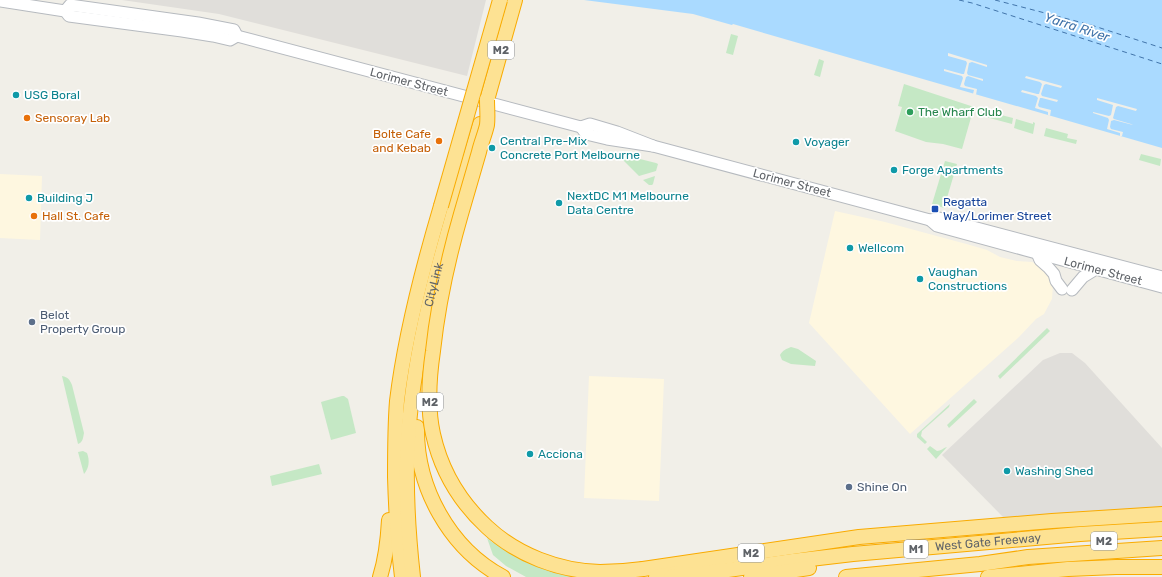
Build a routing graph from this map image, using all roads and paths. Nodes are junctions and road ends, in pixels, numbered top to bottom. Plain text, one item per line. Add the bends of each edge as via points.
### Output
1 (500, 0) edge
2 (515, 0) edge
3 (0, 1) edge
4 (487, 100) junction
5 (930, 220) junction
6 (1037, 253) junction
7 (1096, 269) junction
8 (1162, 277) edge
9 (1162, 287) edge
10 (411, 399) junction
11 (397, 511) junction
12 (1162, 514) edge
13 (1162, 520) edge
14 (1162, 529) edge
15 (1162, 537) edge
16 (1162, 548) edge
17 (1162, 557) edge
18 (980, 564) junction
19 (1162, 567) edge
20 (380, 577) edge
21 (402, 577) edge
22 (413, 577) edge
23 (503, 577) edge
24 (656, 577) edge
25 (671, 577) edge
26 (751, 577) edge
27 (846, 577) edge
28 (988, 577) edge

1 - 11 highway, CityLink / M2, bridge via 415,300 397,403
2 - 4 highway, CityLink / M2
3 - 5 main road, Lorimer Street via 65,11 70,6 234,30 237,36 581,127 586,134 607,140 653,146
4 - 10 highway, CityLink / M2, bridge via 438,268
4 - 12 highway, M2, bridge via 486,125 444,280 430,370 430,407 433,433 450,478 471,510 509,544 557,565 584,571 611,572 853,538
5 - 6 main road, Lorimer Street via 937,226
5 - 8 main road, Lorimer Street via 939,218
6 - 7 main road, Lorimer Street
6 - 7 main road via 1040,260 1053,272 1056,281 1067,289
7 - 9 main road, Lorimer Street
10 - 11 highway, CityLink / M2 via 407,459
10 - 23 highway, M2 via 417,415 420,463 435,506 454,536 475,558
11 - 20 highway, M2
11 - 21 highway, CityLink / M2
11 - 22 highway, CityLink / M2
13 - 24 highway via 858,544 727,563
14 - 25 highway, West Gate Freeway / M1 via 839,555
15 - 26 highway, M2 via 836,564
16 - 18 highway, West Gate Freeway / M1 via 1036,556
17 - 18 highway
18 - 27 highway, West Gate Freeway / M1
19 - 28 highway via 1116,567

